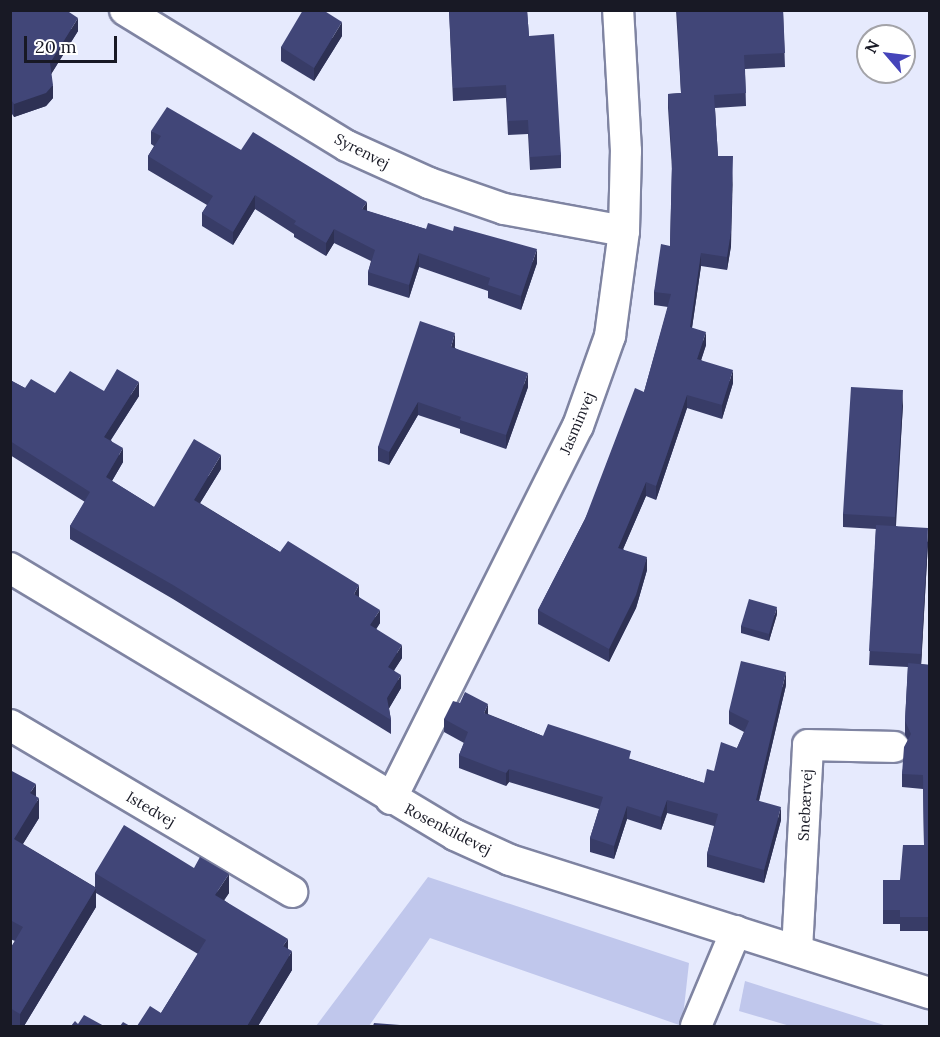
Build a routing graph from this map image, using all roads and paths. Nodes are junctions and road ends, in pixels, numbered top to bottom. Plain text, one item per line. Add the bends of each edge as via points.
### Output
1 (125, 10) edge
2 (618, 10) edge
3 (624, 231) junction
4 (10, 568) edge
5 (10, 725) edge
6 (894, 747) dead end
7 (391, 799) junction
8 (292, 892) dead end
9 (736, 931) junction
10 (797, 950) junction
11 (930, 993) edge
12 (696, 1026) edge

1 - 3 street, Syrenvej via 347,146 429,183 504,209 578,226
2 - 3 street, Jasminvej via 626,151
3 - 7 street, Jasminvej via 610,336 578,426
4 - 7 street, Rosenkildevej
5 - 8 street, Istedvej
6 - 10 street, Snebærvej via 808,745
7 - 9 street, Rosenkildevej via 455,836 510,860
9 - 10 street, Rosenkildevej
9 - 12 street
10 - 11 street, Rosenkildevej

